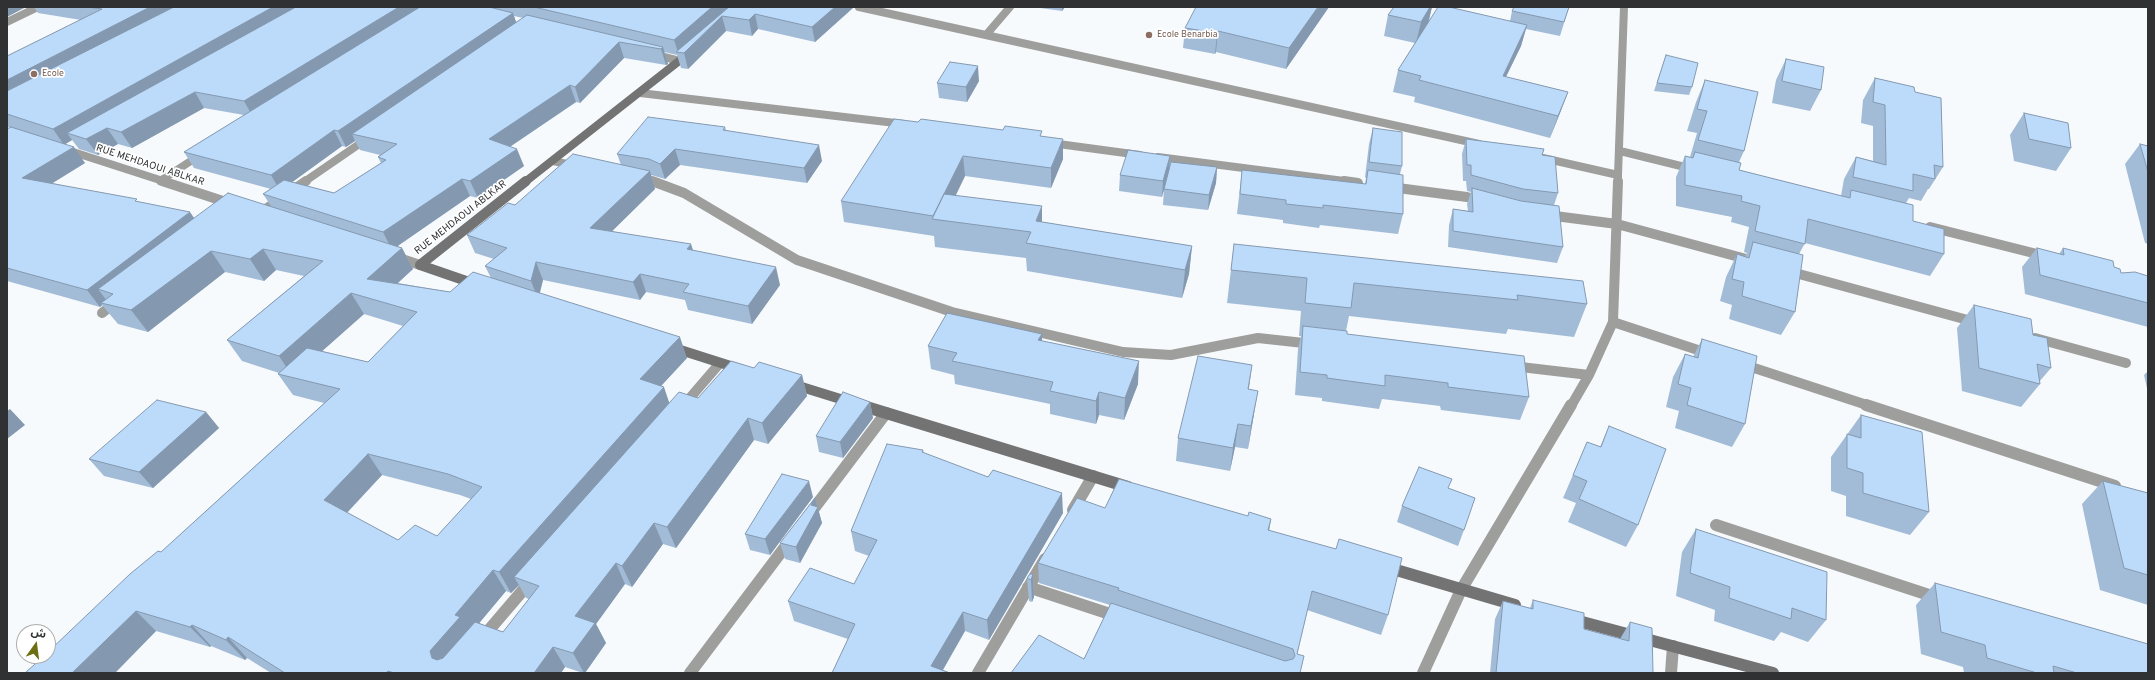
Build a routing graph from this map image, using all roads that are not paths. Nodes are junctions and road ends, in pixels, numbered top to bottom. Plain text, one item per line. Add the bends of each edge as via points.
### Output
1 (38, 7) edge
2 (859, 7) edge
3 (1010, 7) edge
4 (1624, 7) edge
5 (7, 22) edge
6 (986, 35) junction
7 (697, 46) edge
8 (643, 52) edge
9 (680, 61) junction
10 (640, 93) junction
11 (911, 125) edge
12 (376, 132) edge
13 (80, 142) edge
14 (1044, 142) edge
15 (1485, 145) edge
16 (1620, 151) junction
17 (206, 152) edge
18 (1532, 156) edge
19 (553, 161) junction
20 (590, 169) edge
21 (1705, 172) edge
22 (1618, 175) junction
23 (634, 178) edge
24 (160, 181) junction
25 (1365, 184) edge
26 (1381, 186) edge
27 (1488, 203) edge
28 (1540, 214) edge
29 (227, 216) edge
30 (274, 217) edge
31 (1617, 224) junction
32 (1923, 226) edge
33 (384, 253) edge
34 (2055, 258) edge
35 (1756, 262) edge
36 (420, 265) junction
37 (1779, 268) edge
38 (484, 288) edge
39 (127, 294) edge
40 (102, 313) edge
41 (1613, 322) junction
42 (1987, 325) edge
43 (2026, 336) edge
44 (661, 344) edge
45 (1321, 345) edge
46 (1719, 356) edge
47 (1734, 362) edge
48 (720, 363) junction
49 (2126, 363) dead end
50 (1502, 365) edge
51 (750, 372) edge
52 (1589, 375) junction
53 (780, 381) edge
54 (886, 413) junction
55 (674, 416) edge
56 (1093, 476) junction
57 (1138, 490) edge
58 (2125, 490) edge
59 (1066, 521) edge
60 (1716, 525) dead end
61 (1051, 547) edge
62 (1378, 565) edge
63 (540, 572) edge
64 (1028, 587) junction
65 (1461, 590) junction
66 (1947, 601) edge
67 (1529, 608) edge
68 (1559, 616) edge
69 (1133, 622) edge
70 (478, 643) edge
71 (1673, 646) junction
72 (690, 673) edge
73 (978, 673) edge
74 (1423, 673) edge
75 (1671, 673) edge
76 (1773, 673) edge

1 - 5 street
2 - 6 street
3 - 6 street
4 - 16 street
6 - 15 street
7 - 9 street, RUE MEHDAOUI ABLKAR
8 - 9 street
9 - 10 street, RUE MEHDAOUI ABLKAR
10 - 11 street
10 - 19 street, RUE MEHDAOUI ABLKAR
12 - 30 street via 256,212
13 - 24 street, RUE MEHDAOUI ABLKAR via 62,149
14 - 25 street
16 - 21 street
16 - 22 street
17 - 24 street
18 - 22 street
19 - 20 street
19 - 36 street, RUE MEHDAOUI ABLKAR
22 - 31 street
23 - 45 street via 656,182 684,192 797,260 952,312 1123,352 1171,355 1258,338
24 - 29 street, RUE MEHDAOUI ABLKAR via 240,206
26 - 27 street via 1467,197
28 - 31 street
31 - 35 street
31 - 41 street
32 - 34 street
33 - 36 street, RUE MEHDAOUI ABLKAR
36 - 38 street
37 - 42 street
39 - 40 street
41 - 46 street
41 - 52 street
43 - 49 street
44 - 48 street
47 - 58 street
48 - 51 street
48 - 55 street
50 - 52 street
52 - 65 street
53 - 54 street
54 - 56 street
54 - 72 street
56 - 57 street
56 - 59 street
60 - 66 street
61 - 64 street
62 - 65 street
63 - 70 street
64 - 69 street
64 - 73 street
65 - 67 street
65 - 74 street
68 - 71 street
71 - 75 street
71 - 76 street

